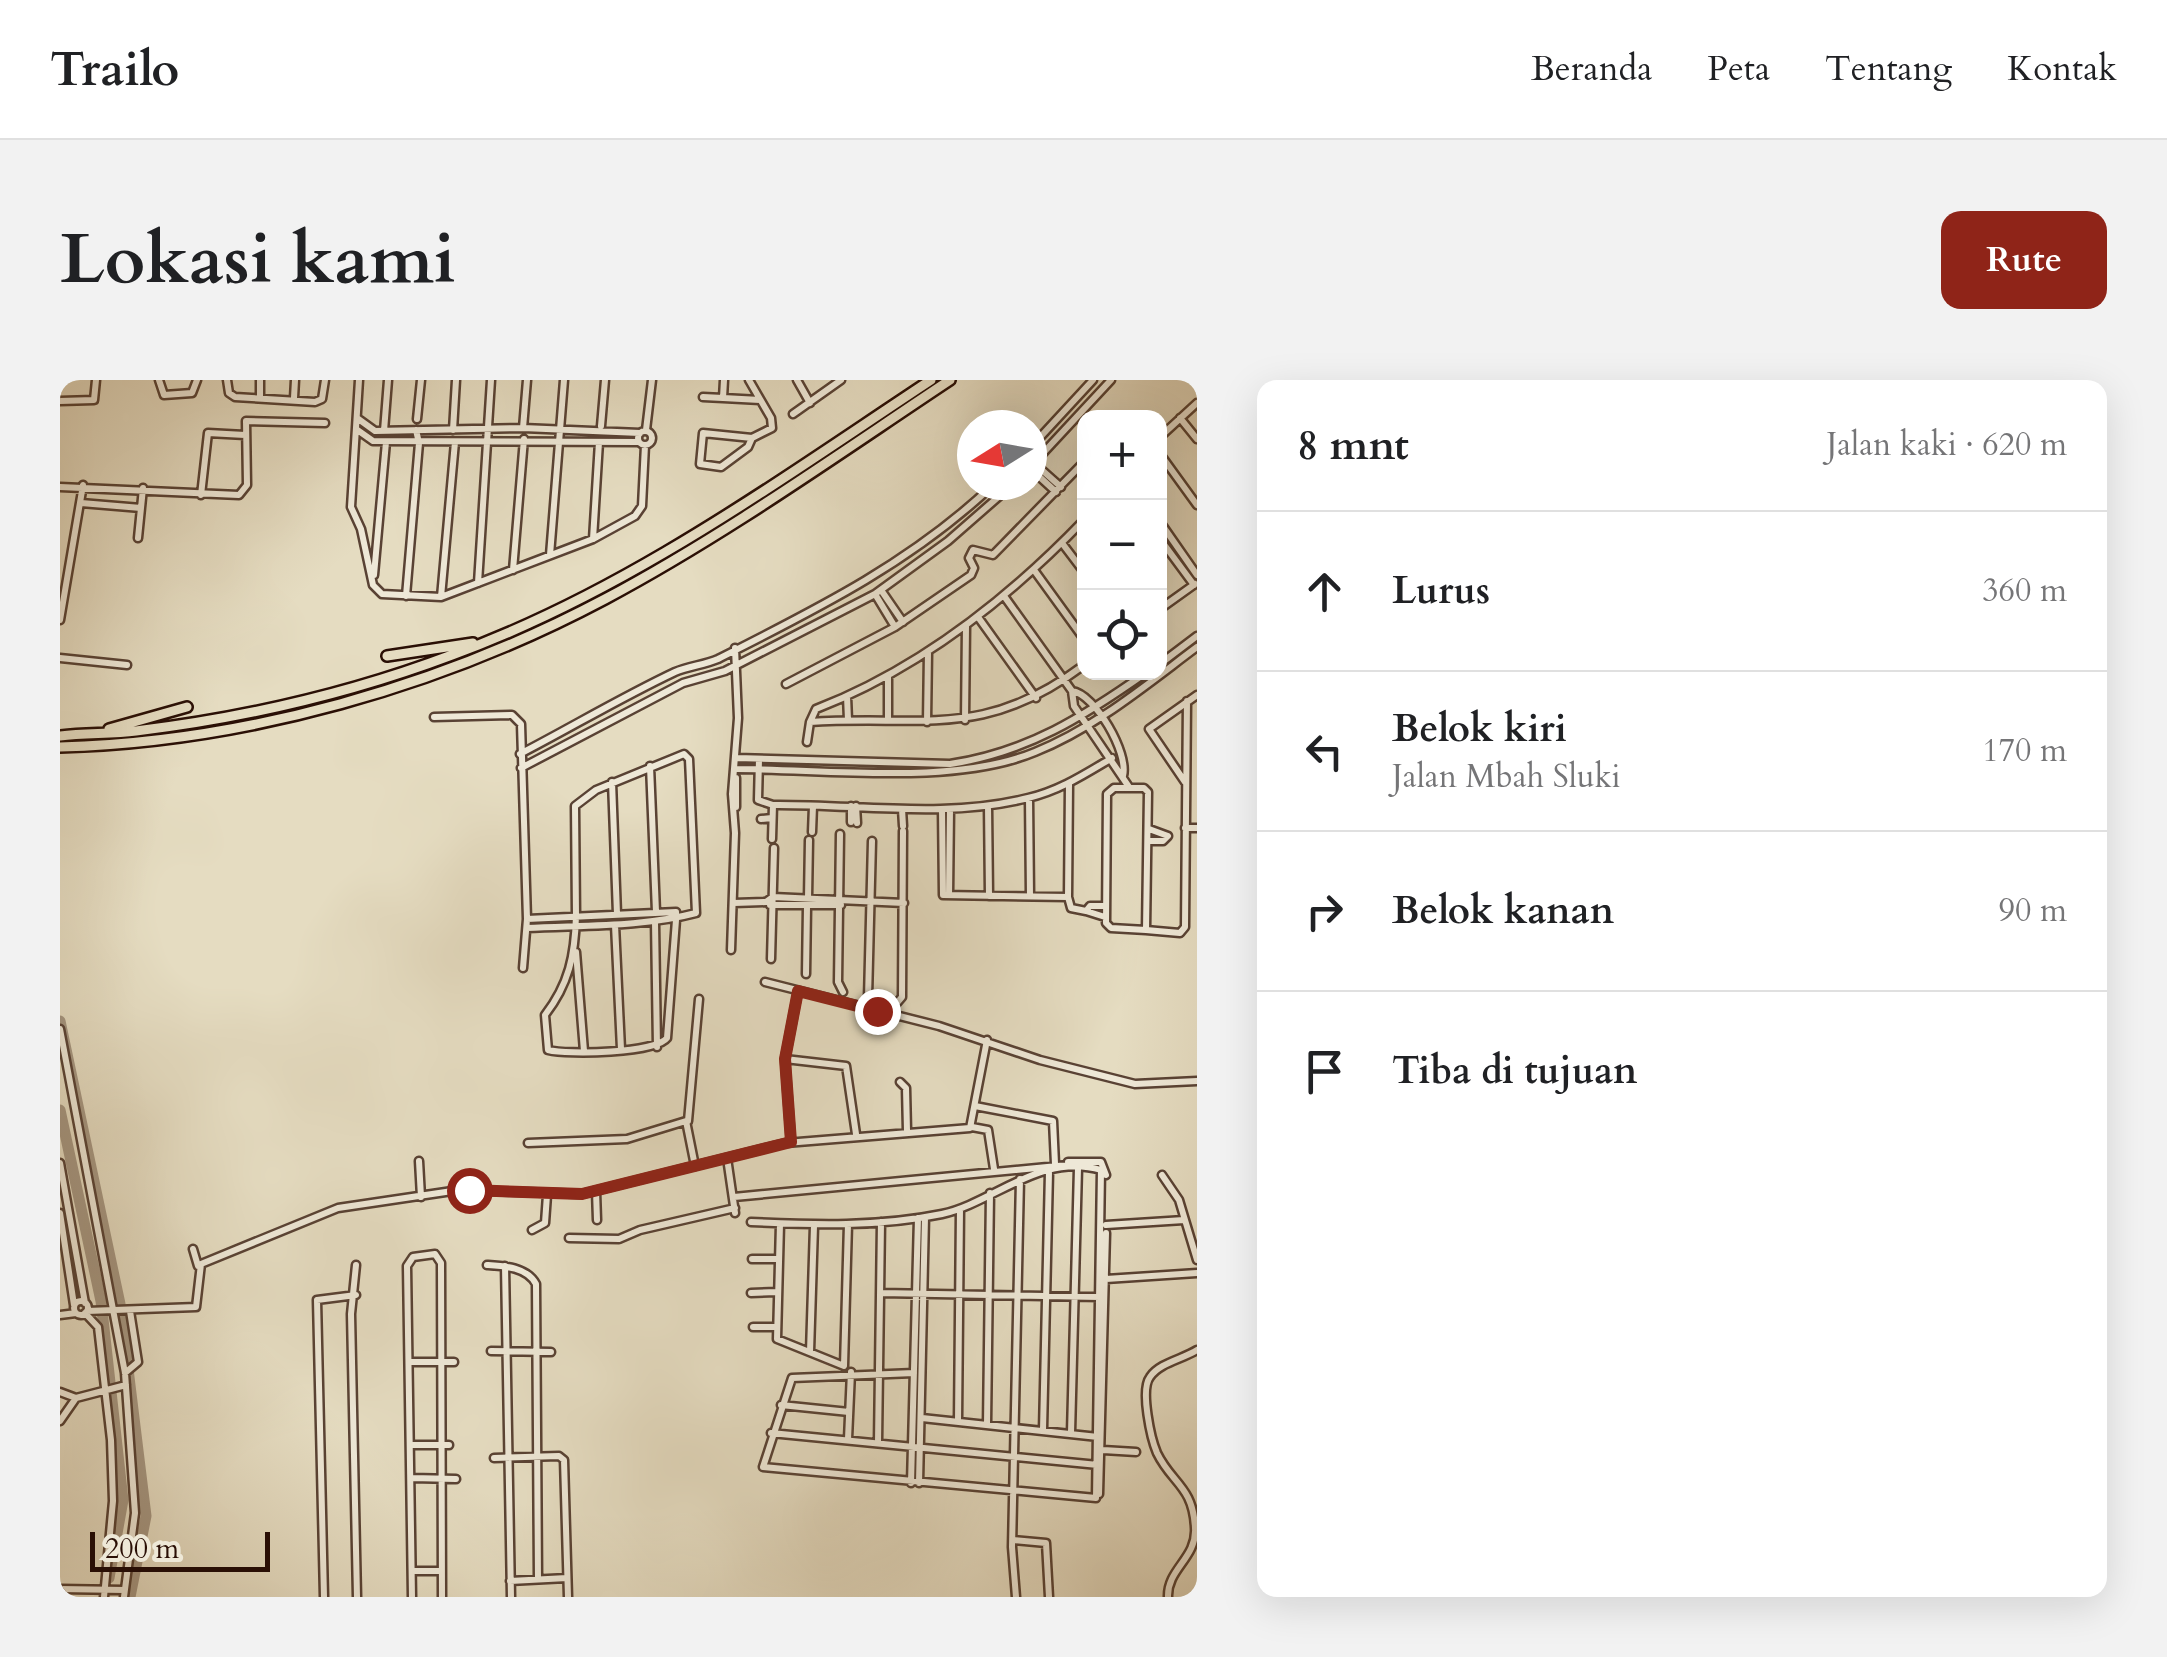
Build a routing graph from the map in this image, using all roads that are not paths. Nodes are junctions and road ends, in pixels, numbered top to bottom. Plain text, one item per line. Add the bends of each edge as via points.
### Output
1 (96, 380) edge
2 (159, 380) edge
3 (196, 380) edge
4 (227, 380) edge
5 (260, 380) edge
6 (295, 380) edge
7 (325, 380) edge
8 (359, 380) edge
9 (388, 380) edge
10 (421, 380) edge
11 (456, 380) edge
12 (491, 380) edge
13 (526, 380) edge
14 (564, 380) edge
15 (606, 380) edge
16 (652, 380) edge
17 (724, 380) edge
18 (749, 380) edge
19 (797, 380) edge
20 (840, 380) edge
21 (931, 380) edge
22 (950, 380) edge
23 (1094, 380) edge
24 (1111, 380) edge
25 (260, 396) junction
26 (703, 397) dead end
27 (294, 398) junction
28 (722, 398) junction
29 (762, 400) junction
30 (60, 401) edge
31 (810, 403) junction
32 (1197, 403) edge
33 (793, 414) dead end
34 (356, 417) junction
35 (1180, 418) junction
36 (417, 419) dead end
37 (1055, 422) junction
38 (324, 423) dead end
39 (601, 426) dead end
40 (487, 428) junction
41 (523, 428) junction
42 (356, 429) junction
43 (416, 430) junction
44 (453, 430) junction
45 (560, 430) junction
46 (1064, 430) junction
47 (1167, 431) edge
48 (384, 432) junction
49 (1047, 432) edge
50 (1047, 434) edge
51 (245, 436) junction
52 (643, 437) junction
53 (489, 438) junction
54 (752, 438) junction
55 (524, 439) junction
56 (1197, 439) edge
57 (560, 440) junction
58 (1054, 441) junction
59 (386, 442) junction
60 (456, 442) junction
61 (599, 442) junction
62 (420, 443) junction
63 (1047, 449) edge
64 (1167, 464) edge
65 (1077, 470) edge
66 (1047, 479) edge
67 (83, 486) junction
68 (60, 487) edge
69 (143, 488) junction
70 (1059, 490) junction
71 (201, 495) junction
72 (975, 500) edge
73 (995, 500) edge
74 (81, 503) junction
75 (1197, 505) edge
76 (141, 508) junction
77 (1077, 527) edge
78 (1167, 532) edge
79 (138, 538) dead end
80 (592, 539) junction
81 (1062, 542) junction
82 (1167, 547) edge
83 (550, 555) junction
84 (1077, 562) edge
85 (514, 570) junction
86 (1034, 570) junction
87 (1197, 575) edge
88 (478, 583) junction
89 (1195, 584) edge
90 (373, 585) junction
91 (878, 592) junction
92 (406, 596) junction
93 (1004, 596) junction
94 (441, 597) junction
95 (1167, 602) edge
96 (978, 618) junction
97 (60, 620) edge
98 (899, 625) junction
99 (966, 625) junction
100 (1077, 629) edge
101 (1197, 636) edge
102 (480, 643) junction
103 (1197, 647) edge
104 (735, 648) junction
105 (928, 650) junction
106 (386, 656) dead end
107 (60, 658) edge
108 (1167, 659) edge
109 (737, 664) junction
110 (127, 665) dead end
111 (1077, 671) edge
112 (888, 675) junction
113 (1065, 680) junction
114 (1138, 680) edge
115 (786, 684) dead end
116 (649, 686) junction
117 (1072, 691) junction
118 (1197, 695) edge
119 (847, 696) junction
120 (655, 697) junction
121 (1036, 698) junction
122 (1187, 700) junction
123 (187, 707) dead end
124 (1098, 714) junction
125 (434, 717) dead end
126 (848, 720) junction
127 (888, 720) junction
128 (965, 720) junction
129 (1085, 721) junction
130 (810, 722) junction
131 (927, 722) junction
132 (102, 732) junction
133 (60, 736) edge
134 (807, 742) dead end
135 (60, 747) edge
136 (520, 754) junction
137 (737, 758) junction
138 (1112, 758) junction
139 (759, 759) junction
140 (650, 766) junction
141 (521, 768) junction
142 (950, 768) junction
143 (758, 769) junction
144 (736, 773) junction
145 (1124, 776) junction
146 (612, 782) junction
147 (1069, 784) junction
148 (1186, 785) junction
149 (1129, 787) junction
150 (1029, 798) junction
151 (773, 805) junction
152 (813, 806) junction
153 (853, 806) junction
154 (988, 806) junction
155 (902, 808) junction
156 (946, 810) junction
157 (772, 818) junction
158 (761, 819) dead end
159 (854, 822) dead end
160 (1197, 828) edge
161 (1149, 829) junction
162 (840, 834) dead end
163 (1168, 836) junction
164 (1186, 837) junction
165 (772, 838) dead end
166 (872, 841) dead end
167 (1149, 841) junction
168 (1197, 846) edge
169 (774, 848) dead end
170 (989, 896) junction
171 (1030, 896) junction
172 (1068, 897) junction
173 (808, 898) junction
174 (842, 900) junction
175 (770, 902) junction
176 (870, 902) junction
177 (734, 903) junction
178 (904, 903) junction
179 (1104, 906) junction
180 (807, 907) junction
181 (838, 907) junction
182 (1086, 911) junction
183 (656, 912) junction
184 (638, 913) junction
185 (617, 914) junction
186 (576, 916) junction
187 (678, 916) junction
188 (1105, 917) junction
189 (655, 922) junction
190 (527, 923) junction
191 (638, 923) junction
192 (616, 925) junction
193 (576, 926) junction
194 (1146, 930) junction
195 (575, 940) junction
196 (732, 950) dead end
197 (770, 959) dead end
198 (523, 968) dead end
199 (806, 974) dead end
200 (765, 982) dead end
201 (798, 991) junction
202 (843, 992) dead end
203 (868, 998) dead end
204 (699, 999) dead end
205 (896, 1004) dead end
206 (60, 1030) edge
207 (987, 1040) junction
208 (657, 1047) junction
209 (621, 1049) junction
210 (584, 1051) junction
211 (785, 1059) junction
212 (1197, 1081) edge
213 (900, 1082) dead end
214 (975, 1106) junction
215 (688, 1122) junction
216 (972, 1127) junction
217 (907, 1132) junction
218 (856, 1134) junction
219 (791, 1142) junction
220 (528, 1143) dead end
221 (727, 1158) junction
222 (419, 1161) dead end
223 (60, 1163) edge
224 (1055, 1164) junction
225 (695, 1166) junction
226 (1068, 1166) junction
227 (1078, 1168) junction
228 (994, 1169) junction
229 (1049, 1172) junction
230 (1162, 1175) dead end
231 (1020, 1178) junction
232 (596, 1191) junction
233 (990, 1193) junction
234 (546, 1195) junction
235 (734, 1197) junction
236 (421, 1198) junction
237 (960, 1208) junction
238 (60, 1213) edge
239 (921, 1218) junction
240 (597, 1220) dead end
241 (1184, 1220) junction
242 (751, 1222) dead end
243 (881, 1222) junction
244 (780, 1224) junction
245 (848, 1224) junction
246 (64, 1225) edge
247 (1106, 1225) junction
248 (814, 1226) junction
249 (532, 1230) dead end
250 (569, 1238) dead end
251 (193, 1249) dead end
252 (752, 1258) dead end
253 (777, 1259) junction
254 (1197, 1260) edge
255 (356, 1265) dead end
256 (487, 1266) dead end
257 (505, 1266) junction
258 (198, 1267) junction
259 (1197, 1273) edge
260 (1106, 1279) junction
261 (776, 1292) junction
262 (881, 1292) junction
263 (751, 1293) dead end
264 (921, 1294) junction
265 (956, 1294) junction
266 (356, 1295) junction
267 (990, 1295) junction
268 (1018, 1296) junction
269 (1047, 1296) junction
270 (1075, 1296) junction
271 (1100, 1297) junction
272 (81, 1309) junction
273 (130, 1311) junction
274 (113, 1312) junction
275 (60, 1315) edge
276 (753, 1327) dead end
277 (776, 1327) junction
278 (1197, 1350) edge
279 (491, 1351) dead end
280 (919, 1351) junction
281 (505, 1352) junction
282 (536, 1352) junction
283 (551, 1352) dead end
284 (810, 1352) junction
285 (408, 1362) junction
286 (439, 1362) junction
287 (454, 1362) dead end
288 (846, 1370) junction
289 (128, 1371) junction
290 (880, 1372) junction
291 (914, 1373) junction
292 (123, 1386) junction
293 (108, 1388) junction
294 (60, 1392) edge
295 (76, 1398) junction
296 (781, 1405) junction
297 (849, 1412) junction
298 (922, 1418) junction
299 (60, 1421) edge
300 (958, 1422) junction
301 (986, 1425) junction
302 (1015, 1428) junction
303 (1043, 1430) junction
304 (771, 1433) junction
305 (1072, 1433) junction
306 (1098, 1437) junction
307 (848, 1440) junction
308 (878, 1443) junction
309 (412, 1445) junction
310 (445, 1445) junction
311 (916, 1446) junction
312 (1103, 1450) junction
313 (1136, 1452) dead end
314 (1015, 1457) junction
315 (494, 1458) dead end
316 (508, 1458) junction
317 (537, 1458) junction
318 (1098, 1465) junction
319 (412, 1478) junction
320 (442, 1479) junction
321 (456, 1479) dead end
322 (915, 1483) junction
323 (1014, 1492) junction
324 (1096, 1498) junction
325 (1196, 1526) edge
326 (1012, 1540) junction
327 (442, 1571) junction
328 (412, 1572) junction
329 (567, 1578) junction
330 (538, 1579) junction
331 (510, 1581) junction
332 (60, 1589) edge
333 (105, 1591) edge
334 (122, 1592) edge
335 (324, 1597) edge
336 (357, 1597) edge
337 (412, 1597) edge
338 (442, 1597) edge
339 (511, 1597) edge
340 (568, 1597) edge
341 (1016, 1597) edge
342 (1049, 1597) edge
343 (1168, 1597) edge

1 - 30 street via 94,400
2 - 3 street via 164,394 192,393
4 - 25 street via 233,396
5 - 25 street
6 - 27 street
7 - 27 street via 320,401
8 - 34 street
9 - 48 street
10 - 36 street
11 - 44 street
12 - 40 street
13 - 41 street
14 - 45 street
15 - 39 street
16 - 52 street
17 - 28 street
18 - 29 street
19 - 31 street
20 - 31 street
21 - 102 highway via 693,534 588,594
22 - 135 highway via 713,536 538,630 382,690 188,734
23 - 37 street
24 - 46 street
25 - 27 street
26 - 28 street
28 - 29 street
29 - 54 street via 772,428
31 - 33 street
32 - 35 street
34 - 42 street
34 - 48 street
35 - 47 street
35 - 56 street
37 - 46 street
37 - 49 street
38 - 51 street via 248,420
40 - 41 street
40 - 44 street
40 - 53 street
41 - 45 street
42 - 59 street via 371,441
42 - 90 street via 351,507
43 - 44 street
43 - 48 street
43 - 62 street
45 - 52 street
45 - 57 street
46 - 58 street
50 - 58 street
51 - 71 street via 208,433
51 - 71 street via 245,491
52 - 61 street
52 - 80 street via 640,510
53 - 55 street
53 - 60 street
53 - 88 street
54 - 54 street via 703,433 700,464 720,467
55 - 57 street
55 - 85 street
57 - 61 street
57 - 83 street
58 - 63 street
59 - 62 street
59 - 90 street
60 - 62 street
60 - 94 street
61 - 80 street
62 - 92 street
64 - 75 street
65 - 70 street
66 - 70 street
67 - 68 street
67 - 69 street
67 - 74 street
69 - 71 street
69 - 76 street
70 - 98 street via 993,555 973,550 973,573
72 - 104 street via 880,574
73 - 91 street
74 - 76 street
74 - 97 street
76 - 79 street
77 - 81 street
78 - 87 street
80 - 83 street
81 - 84 street
81 - 86 street
82 - 89 street
83 - 85 street
85 - 88 street
86 - 93 street
86 - 100 street
88 - 94 street
89 - 95 street
90 - 92 street via 382,594
91 - 98 street
91 - 109 street
92 - 94 street
93 - 96 street
93 - 113 street
96 - 99 street
96 - 121 street
98 - 115 street
99 - 105 street
99 - 128 street
101 - 108 street
102 - 106 highway
102 - 132 highway via 309,699 188,724
103 - 124 street
104 - 109 street
104 - 116 street
105 - 112 street
105 - 131 street
107 - 110 street
109 - 120 street
109 - 137 street
111 - 113 street
112 - 119 street
112 - 127 street
113 - 117 street
113 - 121 street
114 - 124 street
116 - 120 street
116 - 136 street
117 - 124 street via 1081,692
117 - 129 street
118 - 122 street
119 - 126 street
119 - 130 street via 816,709
120 - 141 street
121 - 128 street
122 - 148 street
122 - 148 street via 1149,733
123 - 132 highway
124 - 129 street
124 - 145 street via 1124,750
125 - 136 street via 514,716 521,724
126 - 127 street
126 - 130 street
127 - 131 street
128 - 131 street
129 - 138 street
129 - 142 street via 1032,754
130 - 134 street
132 - 133 highway
136 - 141 street
137 - 139 street
137 - 144 street
138 - 145 street
138 - 147 street
139 - 142 street
139 - 143 street
140 - 146 street
140 - 183 street
140 - 187 street via 680,754 689,759 697,908
141 - 190 street
142 - 143 street
143 - 144 street
143 - 151 street via 758,800
144 - 177 street
145 - 149 street
146 - 185 street
146 - 186 street via 574,806
147 - 150 street
147 - 172 street
148 - 164 street
149 - 161 street via 1148,792
149 - 179 street via 1107,794
150 - 154 street
150 - 171 street
151 - 152 street
151 - 157 street
152 - 153 street
152 - 173 street
153 - 155 street
153 - 159 street
154 - 156 street
154 - 170 street
155 - 156 street
155 - 178 street
156 - 170 street via 949,895
157 - 158 street
157 - 165 street
160 - 164 street
161 - 163 street
161 - 167 street
162 - 174 street
163 - 164 street
163 - 167 street
164 - 168 street
164 - 194 street via 1184,930
166 - 176 street
167 - 194 street
169 - 175 street
170 - 171 street
171 - 172 street
172 - 182 street via 1071,908
173 - 174 street
173 - 175 street
174 - 176 street
174 - 181 street
175 - 177 street
175 - 180 street
175 - 197 street
176 - 178 street
176 - 203 street
177 - 196 street
178 - 205 street via 902,998
179 - 182 street
179 - 188 street
180 - 181 street
180 - 199 street
181 - 202 street
182 - 188 street
183 - 184 street
183 - 187 street
184 - 185 street
184 - 191 street
185 - 186 street
186 - 190 street
186 - 193 street
187 - 189 street
187 - 208 street via 666,1038
188 - 194 street via 1111,928
189 - 191 street
189 - 208 street
190 - 193 street
190 - 198 street
191 - 192 street
192 - 193 street
192 - 209 street
193 - 195 street
195 - 210 street
195 - 210 street via 565,988 544,1022 550,1052
200 - 201 street
201 - 207 street
201 - 211 street
204 - 215 street
206 - 274 street
207 - 212 street via 1135,1084
207 - 214 street
208 - 209 street
209 - 210 street
211 - 218 street via 846,1066
211 - 219 street
213 - 217 street via 906,1088
214 - 216 street
214 - 224 street via 1053,1121
215 - 220 street via 626,1139
215 - 225 street
216 - 217 street
216 - 228 street via 988,1130
217 - 218 street
218 - 219 street
219 - 221 street
221 - 225 street
221 - 235 street
222 - 236 street
223 - 246 street
224 - 226 street
224 - 228 street
225 - 232 street
226 - 227 street
226 - 229 street
226 - 247 street via 1104,1164
227 - 270 street
227 - 271 street via 1102,1173
228 - 235 street
229 - 231 street
229 - 269 street
230 - 241 street via 1180,1200
231 - 233 street
231 - 268 street
232 - 234 street
232 - 240 street
233 - 237 street
233 - 267 street
234 - 236 street via 469,1190
234 - 249 street via 544,1226
235 - 250 street via 735,1210 619,1239
236 - 258 street via 328,1211
237 - 239 street
237 - 265 street
238 - 246 street
239 - 243 street
239 - 264 street
241 - 247 street
241 - 254 street
242 - 244 street
243 - 245 street
243 - 262 street
244 - 248 street
244 - 253 street
245 - 248 street
245 - 288 street
246 - 272 street
247 - 260 street
248 - 284 street
251 - 258 street
252 - 253 street
253 - 261 street
255 - 266 street
256 - 257 street
257 - 281 street
257 - 282 street via 535,1281
258 - 273 street via 196,1307
259 - 260 street
260 - 312 street
261 - 263 street
261 - 277 street
262 - 264 street
262 - 290 street
264 - 265 street
264 - 280 street
265 - 267 street
265 - 300 street
266 - 335 street via 316,1300
266 - 336 street via 351,1314
267 - 268 street
267 - 301 street
268 - 269 street
268 - 302 street
269 - 270 street
269 - 303 street
270 - 271 street
270 - 305 street
271 - 306 street
272 - 274 street
272 - 275 street
272 - 293 street via 98,1327
273 - 274 street
273 - 289 street via 138,1362
274 - 289 street
276 - 277 street
277 - 284 street via 780,1342
278 - 325 street via 1153,1373 1146,1388 1156,1450 1188,1492
279 - 281 street
280 - 291 street
280 - 298 street
281 - 282 street
281 - 316 street
282 - 283 street
282 - 317 street
284 - 288 street
285 - 286 street
285 - 286 street via 408,1262 436,1254
285 - 309 street
286 - 287 street
286 - 310 street
288 - 290 street
288 - 296 street via 792,1378
288 - 297 street
289 - 292 street
290 - 291 street
290 - 308 street
291 - 311 street
292 - 293 street
292 - 334 street via 135,1513
293 - 295 street
293 - 333 street via 114,1501
294 - 295 street
295 - 299 street
296 - 297 street
296 - 304 street
297 - 307 street
298 - 300 street
298 - 311 street
300 - 301 street
301 - 302 street
302 - 303 street
302 - 314 street
303 - 305 street
304 - 307 street
304 - 322 street via 766,1468
305 - 306 street
306 - 318 street
307 - 308 street
308 - 311 street
309 - 310 street
309 - 319 street
310 - 320 street
311 - 314 street
311 - 322 street
312 - 313 street
312 - 324 street
314 - 318 street
314 - 323 street
315 - 316 street
316 - 317 street
316 - 331 street
317 - 329 street via 564,1460
317 - 330 street
318 - 324 street
319 - 320 street
319 - 328 street
320 - 321 street
320 - 327 street
322 - 323 street
323 - 324 street
323 - 326 street
325 - 343 street via 1192,1551 1169,1579
326 - 341 street
326 - 342 street via 1046,1542
327 - 328 street
327 - 338 street
328 - 337 street
329 - 330 street
329 - 340 street
330 - 331 street
331 - 339 street
332 - 333 street
333 - 334 street

